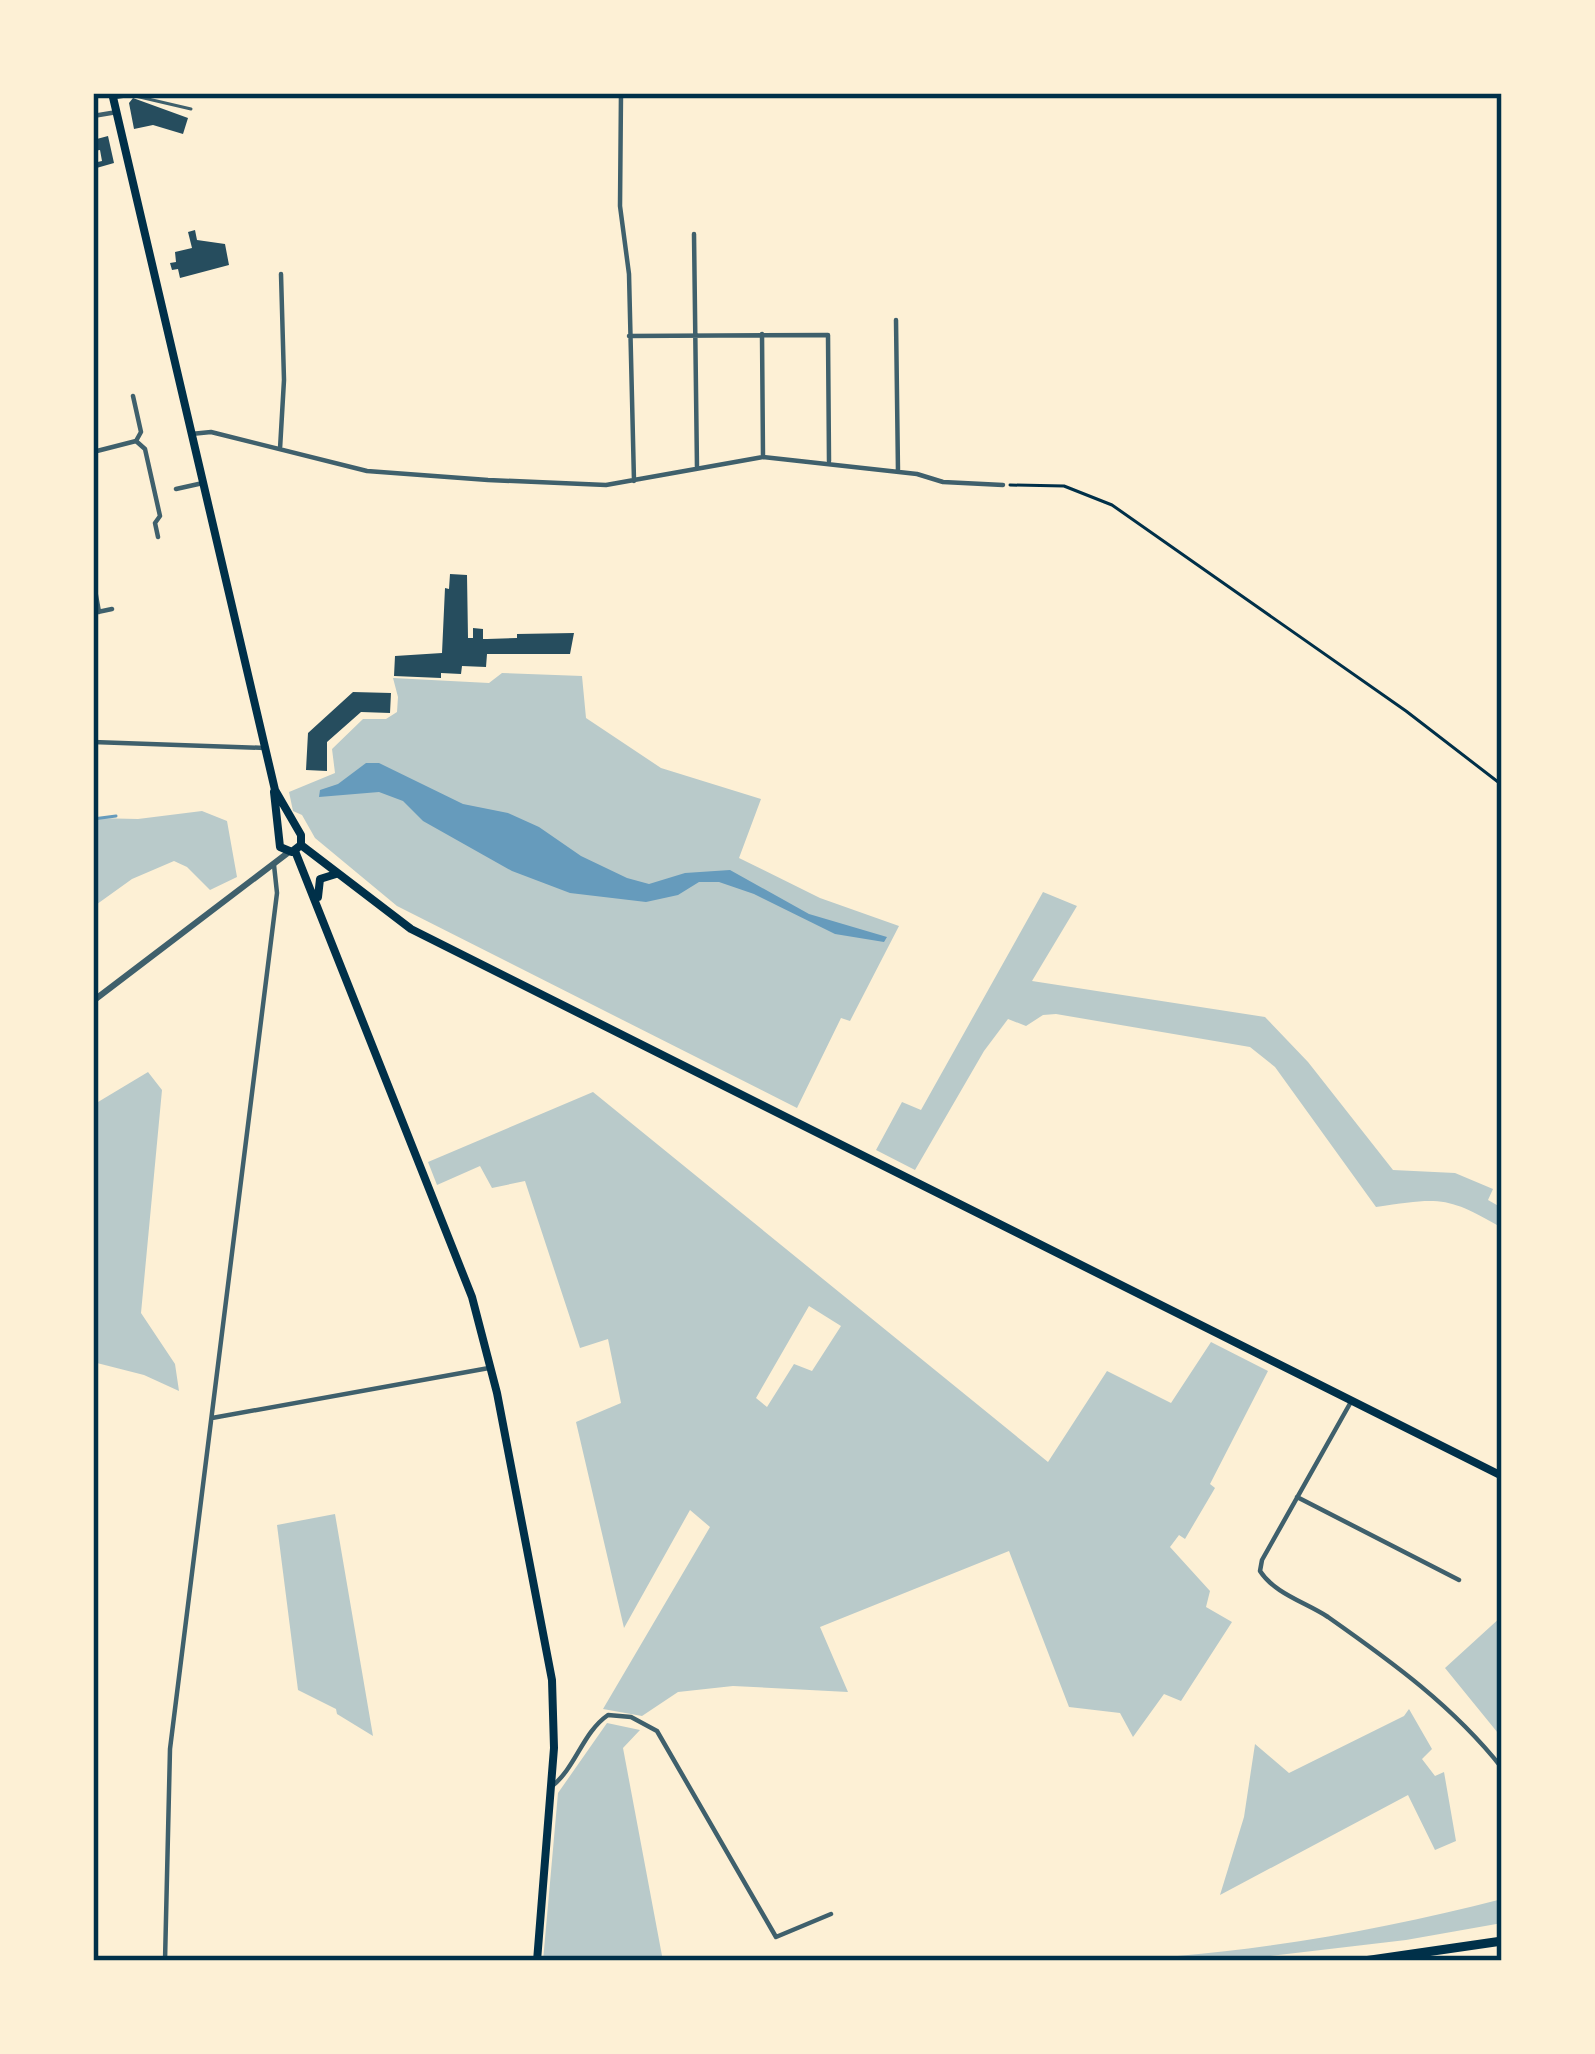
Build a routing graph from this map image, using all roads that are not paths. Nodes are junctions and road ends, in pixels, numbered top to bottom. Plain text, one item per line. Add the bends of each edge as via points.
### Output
1 (621, 93) edge
2 (113, 96) edge
3 (190, 109) dead end
4 (117, 112) junction
5 (93, 116) edge
6 (694, 234) dead end
7 (281, 274) dead end
8 (896, 320) dead end
9 (762, 334) junction
10 (695, 335) junction
11 (629, 336) junction
12 (133, 396) dead end
13 (191, 434) junction
14 (136, 442) junction
15 (280, 448) junction
16 (93, 452) edge
17 (763, 457) junction
18 (829, 463) junction
19 (697, 469) junction
20 (898, 472) junction
21 (634, 481) junction
22 (203, 483) junction
23 (1003, 485) road end
24 (176, 489) dead end
25 (158, 537) dead end
26 (93, 579) edge
27 (112, 609) dead end
28 (96, 612) edge
29 (93, 742) edge
30 (265, 748) junction
31 (274, 790) junction
32 (294, 830) junction
33 (279, 836) junction
34 (292, 849) junction
35 (274, 865) junction
36 (336, 874) junction
37 (318, 904) junction
38 (93, 1001) edge
39 (491, 1368) junction
40 (1352, 1400) junction
41 (212, 1418) junction
42 (1502, 1476) edge
43 (1297, 1497) junction
44 (1459, 1580) dead end
45 (1502, 1768) edge
46 (550, 1788) junction
47 (831, 1914) dead end
48 (1502, 1937) edge
49 (165, 1961) edge
50 (537, 1961) edge
51 (1364, 1961) edge

1 - 11 street
2 - 3 lane
2 - 4 main road
4 - 5 street
4 - 13 main road
6 - 10 street
7 - 15 street
8 - 20 street
9 - 10 street
9 - 17 street
9 - 18 street via 827,335
10 - 11 street
10 - 19 street
11 - 21 street
12 - 14 street
13 - 15 street
13 - 22 main road
14 - 16 street
14 - 25 street via 158,493
15 - 21 street via 367,471 579,485
17 - 18 street
17 - 19 street
18 - 20 street
19 - 21 street
20 - 23 street
22 - 24 street
22 - 30 main road
26 - 28 street
27 - 28 street
29 - 30 street
30 - 31 main road
31 - 32 main road
31 - 33 main road
32 - 33 main road
32 - 34 main road via 301,836
33 - 34 main road
34 - 35 street
34 - 36 main road
34 - 37 main road
35 - 38 street
35 - 41 street
36 - 37 main road via 317,884
36 - 40 main road via 411,929
37 - 39 main road via 472,1297
39 - 41 street
39 - 46 main road via 551,1676
40 - 42 main road
40 - 43 street
41 - 49 street via 169,1758
43 - 44 street
43 - 45 street via 1262,1560 1267,1581 1443,1702
46 - 47 street via 608,1715 643,1722 657,1731 776,1937
46 - 50 main road
48 - 51 highway

